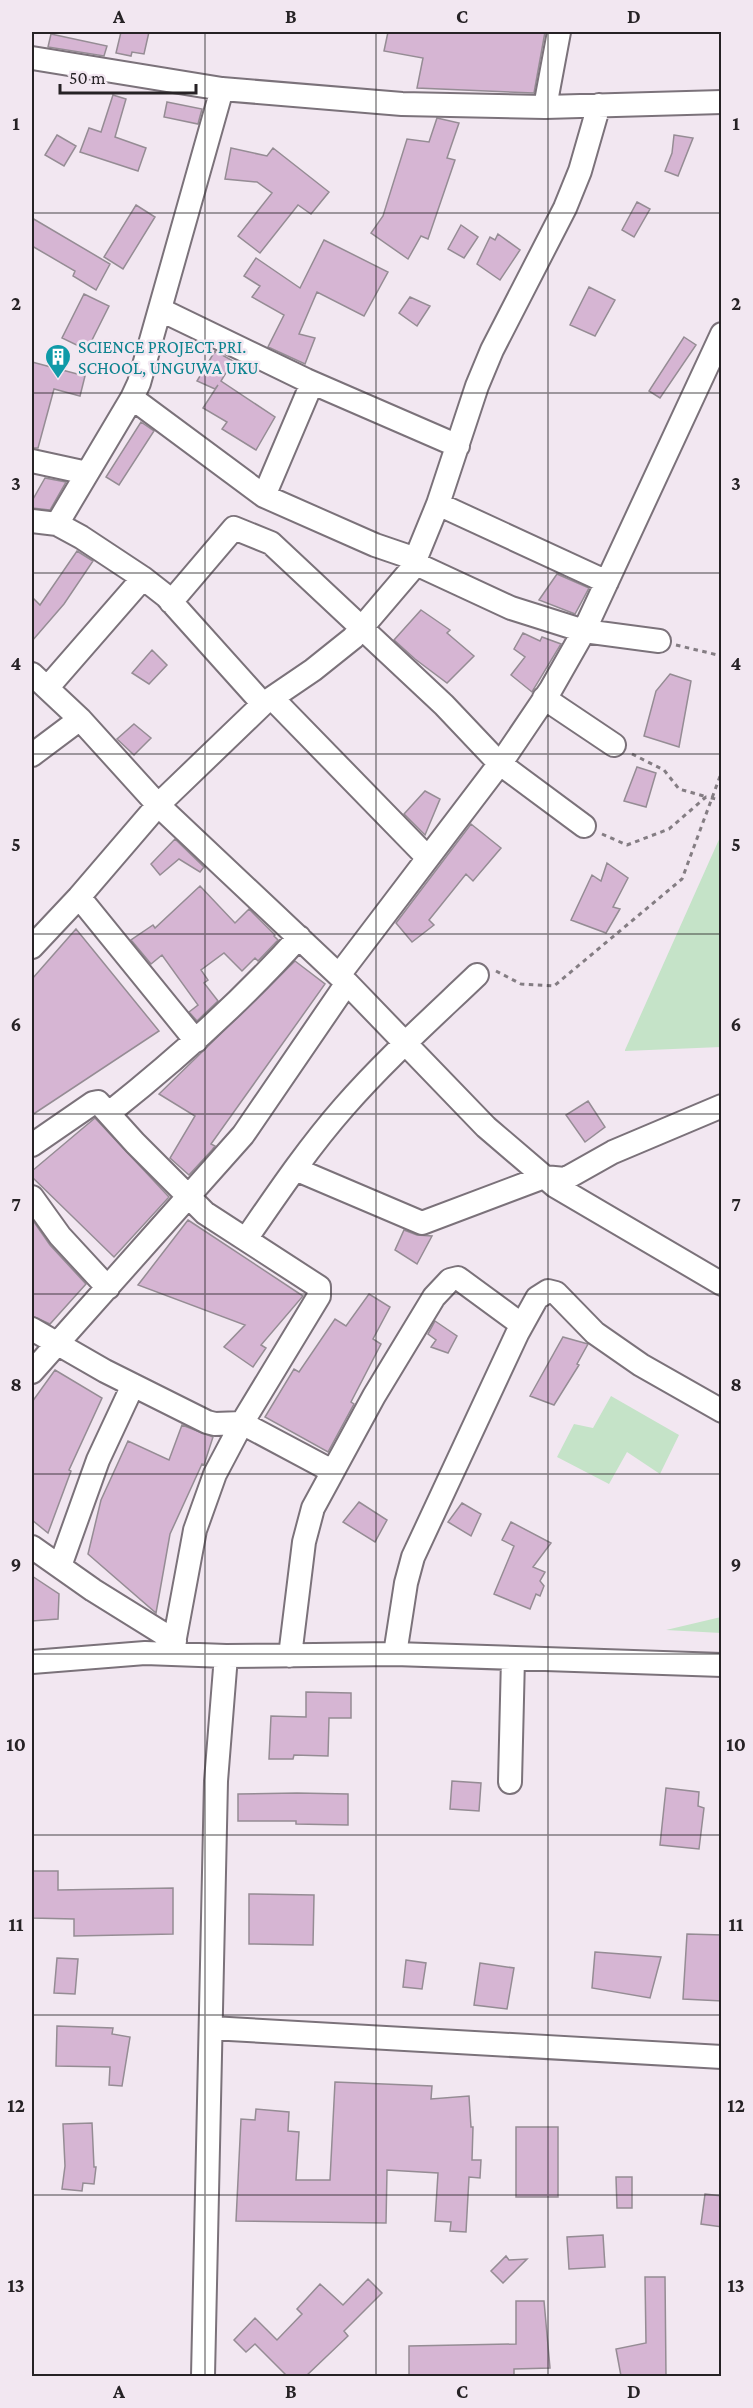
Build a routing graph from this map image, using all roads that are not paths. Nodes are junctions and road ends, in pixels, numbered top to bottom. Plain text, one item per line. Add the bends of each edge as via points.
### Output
1 (559, 32) edge
2 (32, 58) edge
3 (222, 89) junction
4 (722, 102) edge
5 (599, 105) junction
6 (545, 107) junction
7 (161, 310) junction
8 (722, 334) edge
9 (312, 383) junction
10 (132, 398) junction
11 (458, 446) junction
12 (32, 461) edge
13 (87, 473) junction
14 (264, 496) junction
15 (438, 504) junction
16 (32, 521) edge
17 (57, 524) junction
18 (415, 561) junction
19 (143, 578) junction
20 (607, 582) junction
21 (171, 602) junction
22 (362, 628) junction
23 (584, 631) junction
24 (659, 641) road end
25 (40, 681) edge
26 (544, 698) junction
27 (268, 701) junction
28 (80, 719) junction
29 (614, 745) road end
30 (32, 754) edge
31 (500, 763) junction
32 (158, 805) junction
33 (584, 826) road end
34 (428, 857) junction
35 (79, 897) junction
36 (298, 937) junction
37 (32, 947) edge
38 (477, 975) road end
39 (343, 979) junction
40 (196, 1041) junction
41 (405, 1044) junction
42 (722, 1106) edge
43 (109, 1113) junction
44 (32, 1145) edge
45 (295, 1169) junction
46 (544, 1177) junction
47 (32, 1197) edge
48 (189, 1198) junction
49 (246, 1239) junction
50 (722, 1284) edge
51 (108, 1288) junction
52 (522, 1325) junction
53 (32, 1329) edge
54 (58, 1344) junction
55 (32, 1372) edge
56 (134, 1385) junction
57 (722, 1411) edge
58 (242, 1424) junction
59 (332, 1471) junction
60 (32, 1547) edge
61 (60, 1566) junction
62 (174, 1648) junction
63 (395, 1654) junction
64 (226, 1656) junction
65 (290, 1656) junction
66 (513, 1658) junction
67 (32, 1662) edge
68 (722, 1665) edge
69 (510, 1782) dead end
70 (211, 2028) junction
71 (722, 2057) edge
72 (203, 2376) edge

1 - 6 street
2 - 3 street
3 - 6 street via 402,104
3 - 7 street
4 - 5 street
5 - 6 street
5 - 11 street via 565,208 492,350
7 - 9 street
7 - 10 street
8 - 20 street
9 - 11 street
9 - 14 street
10 - 13 street
10 - 14 street
11 - 15 street
12 - 13 street
13 - 17 street
14 - 18 street
15 - 18 street
15 - 20 street
16 - 17 street
17 - 19 street
18 - 22 street
18 - 23 street via 511,608
19 - 21 street
19 - 25 street
20 - 23 street
21 - 22 street via 234,528 271,543
21 - 27 street
22 - 27 street via 321,664
22 - 31 street
23 - 24 street
23 - 26 street
25 - 28 street
26 - 29 street
26 - 31 street
27 - 32 street
27 - 34 street
28 - 30 street
28 - 32 street
31 - 33 street
31 - 34 street
32 - 35 street
32 - 36 street
34 - 39 street
35 - 37 street
35 - 40 street
36 - 39 street
36 - 40 street
38 - 41 street
39 - 41 street
39 - 48 street via 243,1135
40 - 43 street
41 - 45 street via 343,1107
41 - 46 street via 486,1127
42 - 46 street via 613,1152 565,1179
43 - 44 street via 102,1104 93,1103
43 - 48 street
45 - 46 street via 422,1223
45 - 49 street
46 - 50 street
47 - 51 street via 60,1236
48 - 49 street
48 - 51 street
49 - 58 street via 315,1283 320,1296
51 - 54 street
52 - 57 street via 537,1298 548,1291 556,1293 595,1333
52 - 59 street via 459,1278 450,1280 434,1297
52 - 63 street via 413,1557
53 - 54 street
54 - 55 street
54 - 56 street
56 - 58 street via 207,1422
56 - 61 street via 99,1460
58 - 59 street
58 - 62 street via 215,1474 195,1530
59 - 65 street via 313,1508 304,1542
60 - 61 street
61 - 62 street
62 - 64 street
62 - 67 street
63 - 65 street
63 - 66 street
64 - 65 street
64 - 70 street via 216,1781
66 - 68 street
66 - 69 street
70 - 71 street
70 - 72 street

